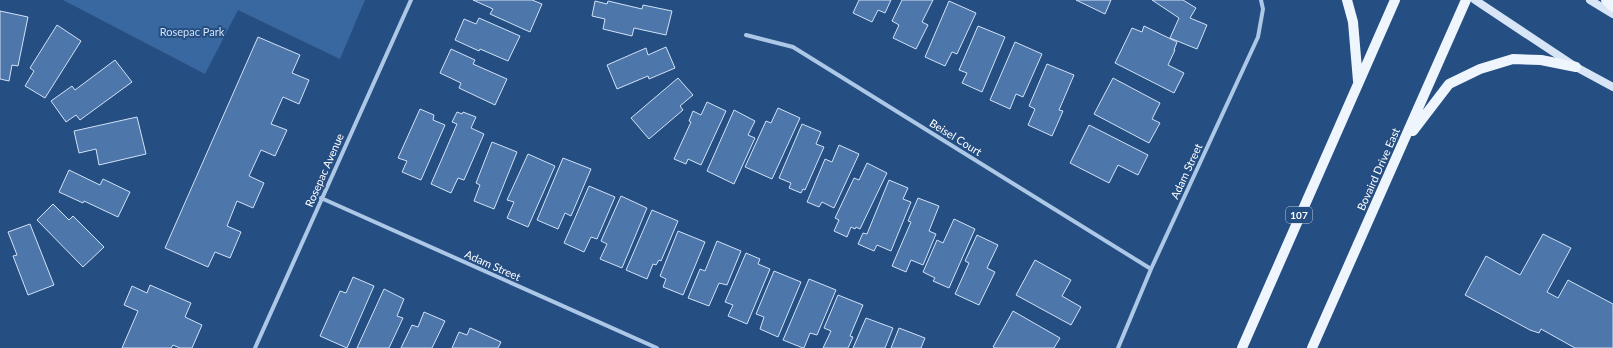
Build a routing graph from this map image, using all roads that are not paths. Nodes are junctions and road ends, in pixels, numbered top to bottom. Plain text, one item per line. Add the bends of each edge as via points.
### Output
1 (411, 0) edge
2 (1260, 0) edge
3 (1347, 0) edge
4 (1395, 0) edge
5 (1466, 0) edge
6 (1475, 0) edge
7 (1590, 0) edge
8 (1606, 0) edge
9 (1613, 7) edge
10 (1613, 14) edge
11 (746, 35) dead end
12 (1576, 67) junction
13 (1358, 83) junction
14 (1613, 88) edge
15 (1402, 146) junction
16 (321, 198) junction
17 (1151, 269) junction
18 (255, 348) edge
19 (657, 348) edge
20 (1118, 348) edge
21 (1242, 348) edge
22 (1312, 348) edge

1 - 16 street, Rosepac Avenue
2 - 17 street, Adam Street via 1263,9 1258,37
3 - 13 main road via 1353,22
4 - 13 main road, 107
5 - 15 main road, Bovaird Drive East
6 - 12 main road
7 - 10 main road
8 - 9 main road
11 - 17 street, Beisel Court via 793,47
12 - 14 main road
12 - 15 main road via 1541,60 1513,59 1480,69 1449,84
13 - 21 main road, 107
15 - 22 main road, Bovaird Drive East
16 - 18 street, Rosepac Avenue
16 - 19 street, Adam Street
17 - 20 street, Adam Street

